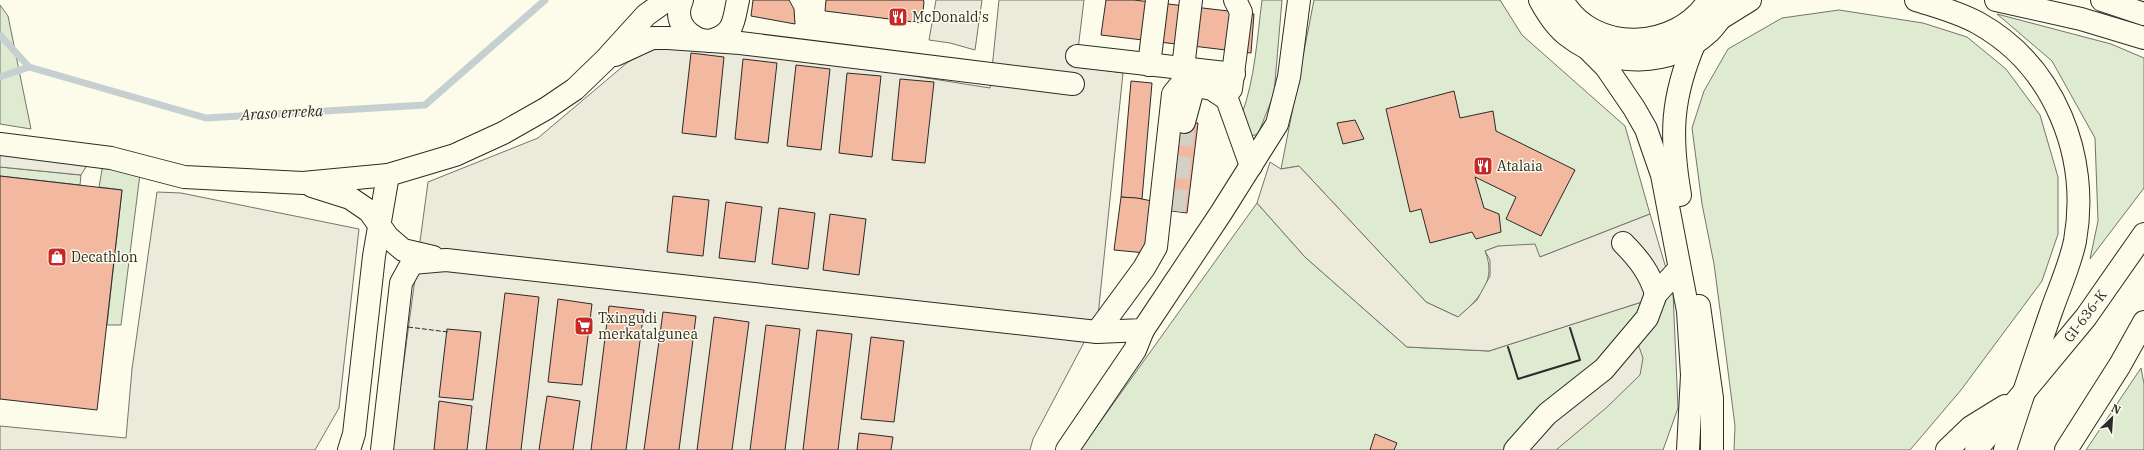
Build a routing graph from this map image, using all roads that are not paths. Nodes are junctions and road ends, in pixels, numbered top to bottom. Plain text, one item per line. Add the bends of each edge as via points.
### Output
1 (667, 0) edge
2 (682, 0) edge
3 (1157, 0) edge
4 (1191, 0) edge
5 (1234, 0) edge
6 (1299, 0) edge
7 (1540, 0) edge
8 (1562, 0) edge
9 (1709, 0) edge
10 (1750, 0) edge
11 (1916, 0) edge
12 (1996, 0) edge
13 (2102, 0) edge
14 (738, 3) edge
15 (1726, 9) edge
16 (2144, 14) edge
17 (2144, 38) edge
18 (705, 41) junction
19 (1695, 42) junction
20 (740, 43) junction
21 (1588, 50) junction
22 (1077, 56) dead end
23 (606, 59) junction
24 (1149, 65) junction
25 (1234, 74) junction
26 (1188, 77) junction
27 (1073, 84) dead end
28 (1227, 99) junction
29 (1184, 122) tunnel mouth
30 (0, 144) edge
31 (1251, 166) junction
32 (388, 175) junction
33 (303, 183) junction
34 (1174, 211) tunnel mouth
35 (379, 223) junction
36 (2144, 234) edge
37 (1623, 243) dead end
38 (446, 260) junction
39 (1680, 269) junction
40 (1656, 294) junction
41 (2144, 322) edge
42 (1143, 330) junction
43 (1104, 332) junction
44 (2023, 395) junction
45 (349, 450) edge
46 (382, 450) edge
47 (1067, 450) edge
48 (1515, 450) edge
49 (1688, 450) edge
50 (1712, 450) edge
51 (1947, 450) edge
52 (1963, 450) edge
53 (1976, 450) edge
54 (1986, 450) edge
55 (2005, 450) edge
56 (2066, 450) edge

1 - 23 main road via 646,15
2 - 18 main road via 679,15 681,24 689,34
3 - 24 main road
4 - 26 main road
5 - 25 main road via 1242,12
6 - 31 main road via 1289,77 1277,124
7 - 21 main road via 1550,17 1567,36
8 - 9 main road via 1579,21 1597,32 1619,40 1642,41 1664,37 1685,26
10 - 15 main road
11 - 44 main road via 1955,12 1979,24 2021,56 2053,98 2072,146 2079,194 2074,242
12 - 17 main road via 2081,19
13 - 16 main road
14 - 18 main road via 733,23 726,34
14 - 20 main road
15 - 19 main road via 1709,31
18 - 20 main road
18 - 23 main road via 652,38
19 - 21 main road via 1670,55 1643,60 1615,58
19 - 50 main road via 1680,82 1673,146 1707,348 1712,398
20 - 27 main road
21 - 39 main road via 1621,87 1646,129 1662,174
22 - 24 main road
23 - 32 main road via 575,89 548,108 503,133 455,155
24 - 26 main road
25 - 26 main road
25 - 28 main road
26 - 28 main road
26 - 29 main road
26 - 43 main road via 1173,94 1156,247
28 - 31 main road
30 - 33 main road via 111,158 184,177
31 - 42 main road
32 - 33 main road
32 - 35 main road
33 - 35 main road via 350,198
34 - 43 main road via 1170,247
35 - 38 main road via 388,237 403,250
35 - 45 main road via 354,434
36 - 44 main road, GI-636-K via 2086,317
37 - 40 main road via 1652,279
38 - 43 main road
38 - 46 main road via 412,263 401,283
39 - 40 main road
39 - 49 main road via 1688,311 1692,375
40 - 48 main road via 1646,318 1604,369 1547,414
41 - 56 main road
42 - 43 main road
42 - 47 main road via 1136,350
44 - 51 main road, GI-636-K via 1971,427
44 - 52 main road, GI-636-K
44 - 53 main road, GI-636-K
44 - 54 main road, GI-636-K
44 - 55 main road, GI-636-K

